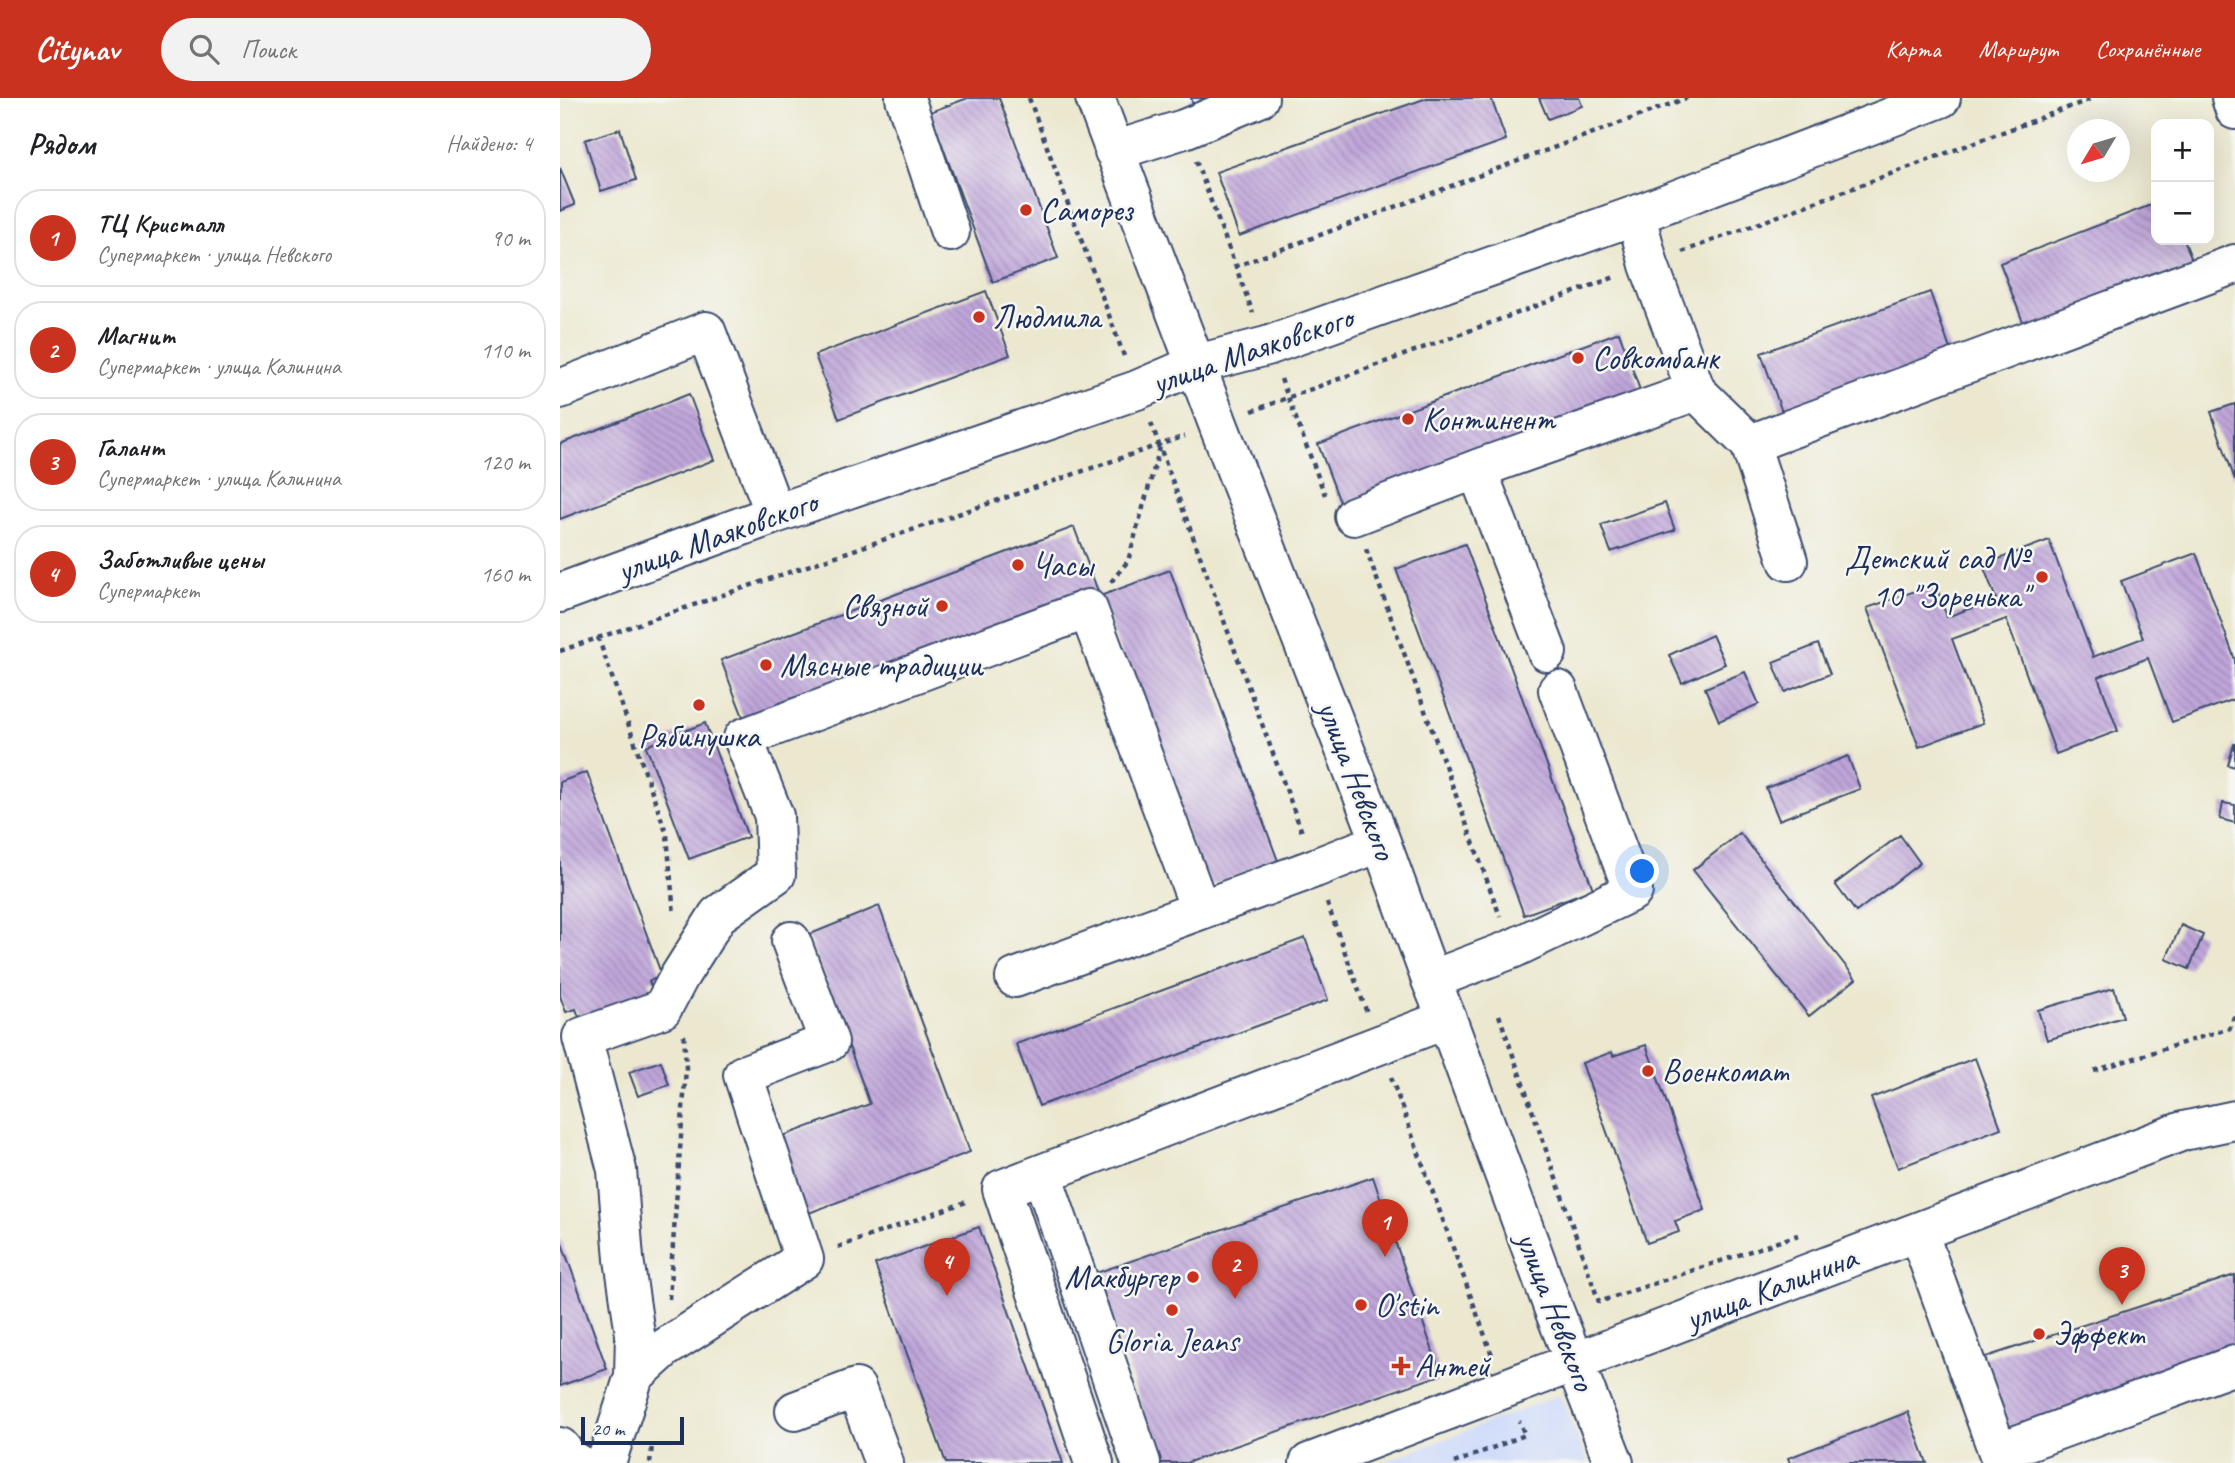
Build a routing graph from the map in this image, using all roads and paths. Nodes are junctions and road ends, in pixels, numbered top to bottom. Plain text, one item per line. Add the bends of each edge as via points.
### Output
1 (905, 98) edge
2 (1028, 98) edge
3 (1095, 98) edge
4 (1259, 98) edge
5 (1687, 98) edge
6 (1941, 98) edge
7 (2094, 98) edge
8 (2231, 98) edge
9 (2235, 110) edge
10 (1114, 151) junction
11 (1636, 215) junction
12 (950, 232) dead end
13 (2235, 264) edge
14 (1649, 265) junction
15 (1234, 267) dead end
16 (1197, 365) junction
17 (560, 389) edge
18 (1137, 390) junction
19 (1696, 391) junction
20 (1218, 424) junction
21 (1750, 444) junction
22 (1161, 445) junction
23 (1477, 469) junction
24 (775, 514) junction
25 (1354, 516) dead end
26 (1788, 561) dead end
27 (560, 593) edge
28 (1088, 609) junction
29 (560, 651) edge
30 (1546, 652) dead end
31 (1558, 690) dead end
32 (1381, 842) junction
33 (1315, 868) junction
34 (1200, 909) junction
35 (791, 941) dead end
36 (1015, 978) dead end
37 (1431, 980) junction
38 (1499, 1014) dead end
39 (2235, 1014) edge
40 (1447, 1019) junction
41 (1379, 1045) junction
42 (2094, 1071) dead end
43 (2235, 1120) edge
44 (1042, 1174) junction
45 (1002, 1189) junction
46 (1807, 1231) dead end
47 (1918, 1232) junction
48 (804, 1259) junction
49 (1574, 1362) junction
50 (2235, 1364) edge
51 (634, 1376) junction
52 (1504, 1389) junction
53 (794, 1411) dead end
54 (560, 1447) edge
55 (577, 1463) edge
56 (606, 1463) edge
57 (884, 1463) edge
58 (1094, 1463) edge
59 (1141, 1463) edge
60 (1309, 1463) edge
61 (1454, 1463) edge
62 (1614, 1463) edge

1 - 12 street
2 - 18 path
3 - 10 street, улица Невского
4 - 10 street
5 - 15 path
6 - 11 street, улица Маяковского
7 - 14 path
8 - 9 street
10 - 16 street, улица Невского
11 - 14 street
11 - 16 street, улица Маяковского via 1267,346
13 - 21 street
14 - 19 street
14 - 20 path
16 - 18 street, улица Маяковского
16 - 20 street, улица Невского
17 - 24 street via 706,331
18 - 22 path
18 - 24 street, улица Маяковского
19 - 21 street
19 - 23 street
20 - 22 path
20 - 32 street, улица Невского
21 - 26 street
22 - 28 path via 1128,561
22 - 29 path
22 - 33 path
23 - 25 street
23 - 30 street
24 - 27 street, улица Маяковского
28 - 34 street
28 - 51 street via 743,738 774,816 776,874 718,915 662,1009 582,1037 617,1170 635,1334
31 - 37 street via 1633,891 1513,949
32 - 33 street
32 - 37 street, улица Невского
33 - 34 street
33 - 41 path
34 - 36 street
35 - 48 street via 829,1042 743,1075
37 - 40 street, улица Невского
38 - 46 path via 1599,1301
39 - 42 path via 2230,1028
40 - 41 street
40 - 49 street, улица Невского
41 - 44 street
41 - 52 path
43 - 47 street, улица Калинина via 2183,1131
44 - 45 street
44 - 59 street
45 - 48 path
45 - 58 street
47 - 49 street, улица Калинина
47 - 50 street via 1998,1452
48 - 51 street via 665,1348
49 - 52 street, улица Калинина
49 - 62 street, улица Невского
51 - 56 street
52 - 60 street, улица Калинина
52 - 61 path via 1525,1435
53 - 57 street via 856,1388
54 - 55 street

